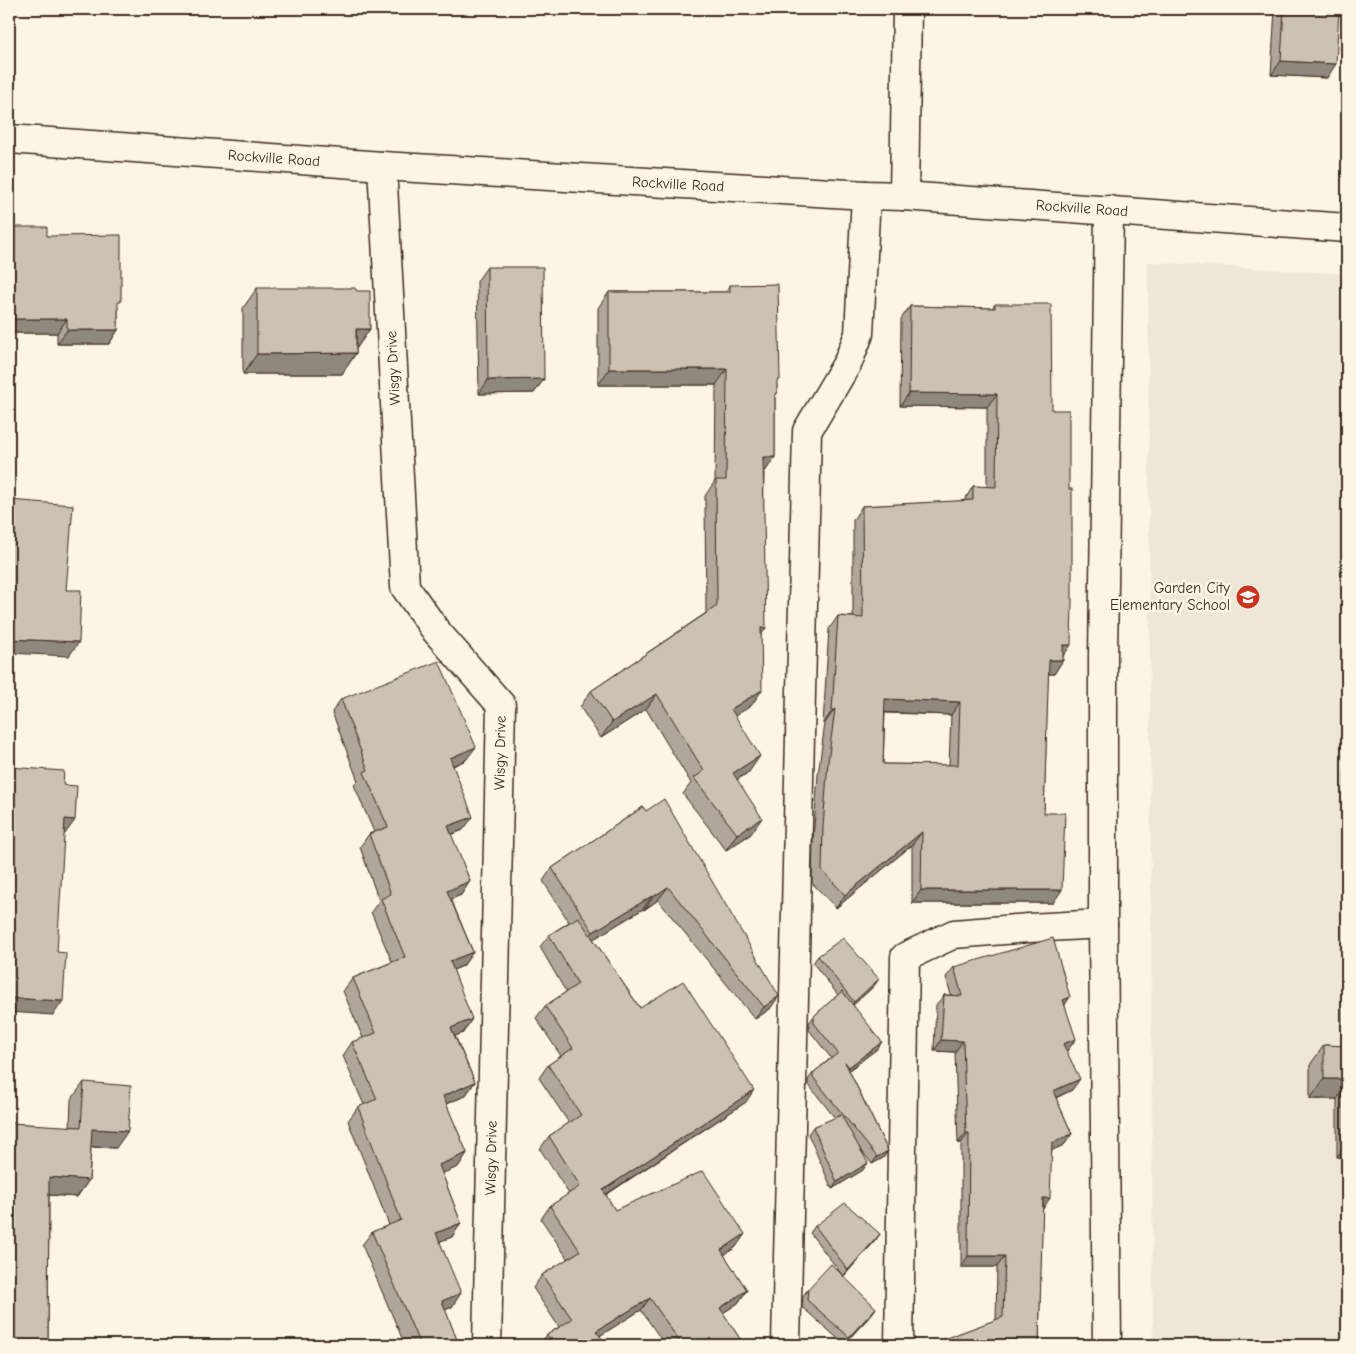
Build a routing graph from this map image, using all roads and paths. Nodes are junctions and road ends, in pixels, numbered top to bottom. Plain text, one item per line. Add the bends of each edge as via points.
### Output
1 (907, 9) edge
2 (9, 139) edge
3 (382, 166) junction
4 (866, 195) junction
5 (904, 196) junction
6 (1109, 210) junction
7 (1347, 228) edge
8 (1103, 924) junction
9 (487, 1345) edge
10 (786, 1345) edge
11 (899, 1345) edge
12 (1106, 1345) edge

1 - 5 street
2 - 3 street, Rockville Road
3 - 4 street, Rockville Road
3 - 9 street, Wisgy Drive via 405,586 436,631 501,705
4 - 5 street, Rockville Road
4 - 10 street via 859,334 848,362 807,431
5 - 6 street, Rockville Road
6 - 7 street, Rockville Road
6 - 8 street
8 - 11 street via 954,934 905,957
8 - 12 street

